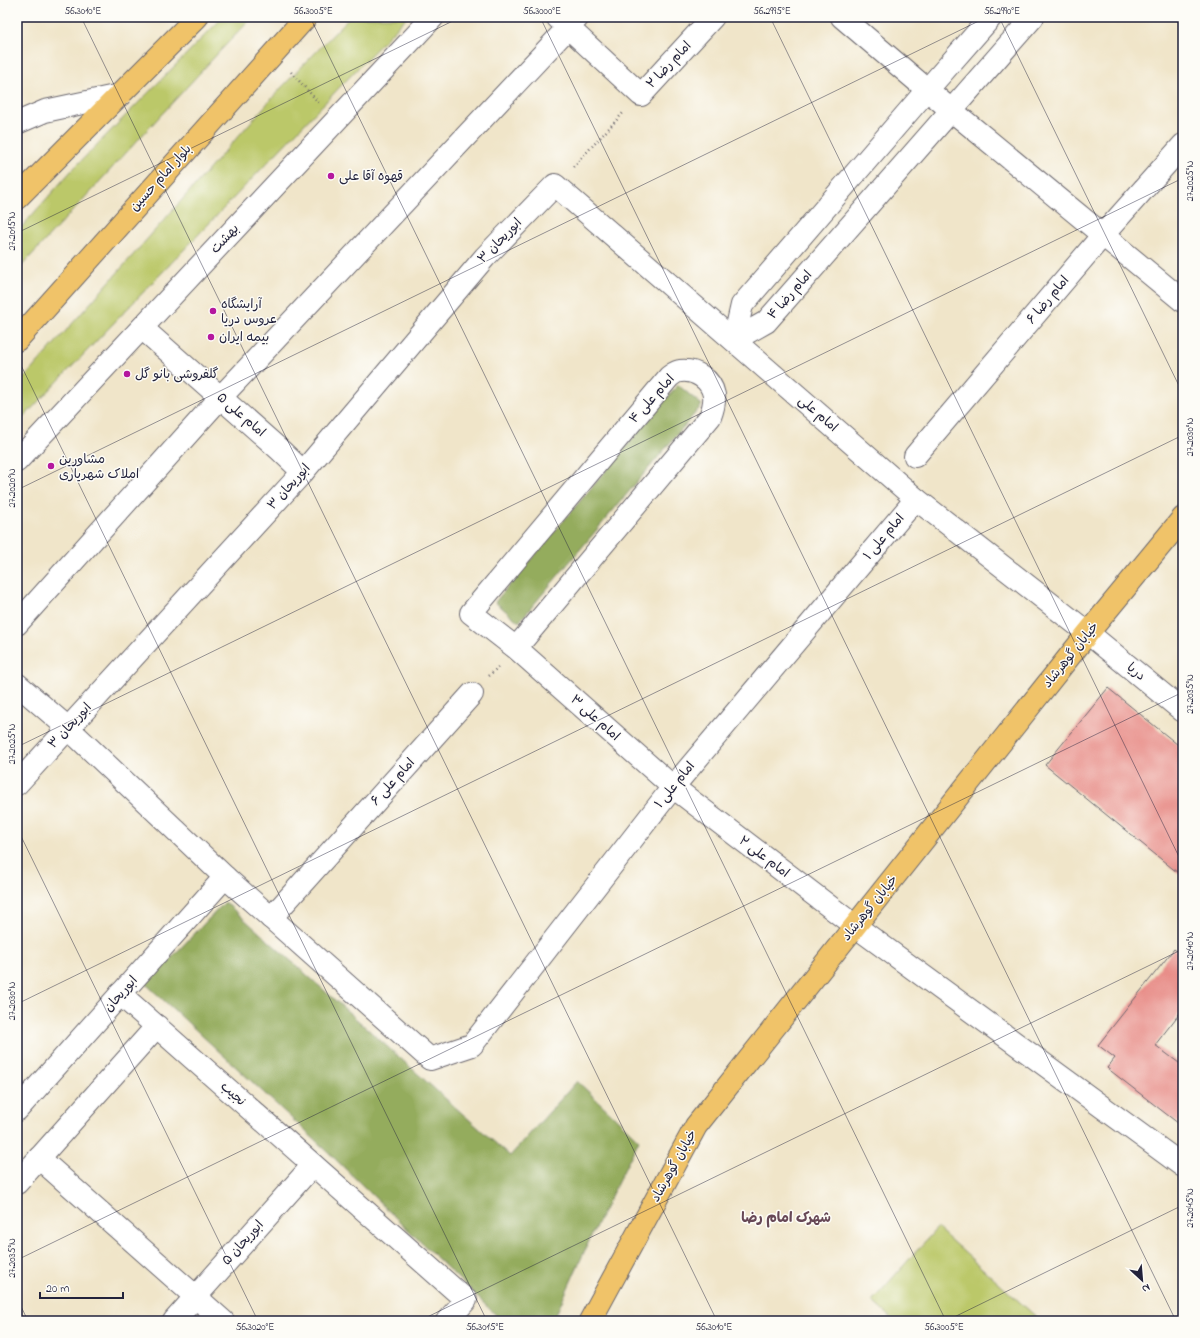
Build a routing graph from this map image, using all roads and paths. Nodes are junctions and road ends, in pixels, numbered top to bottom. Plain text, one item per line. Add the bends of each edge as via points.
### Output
1 (197, 17) edge
2 (306, 17) edge
3 (433, 17) edge
4 (714, 17) edge
5 (842, 17) edge
6 (991, 17) edge
7 (1033, 17) edge
8 (568, 20) edge
9 (274, 52) junction
10 (927, 90) junction
11 (641, 94) junction
12 (120, 95) junction
13 (951, 110) junction
14 (335, 122) junction
15 (17, 123) edge
16 (1183, 146) edge
17 (555, 185) junction
18 (17, 198) edge
19 (1102, 236) junction
20 (1183, 301) edge
21 (142, 328) junction
22 (18, 338) edge
23 (734, 340) junction
24 (220, 398) junction
25 (916, 456) dead end
26 (17, 461) edge
27 (303, 472) junction
28 (916, 498) junction
29 (1183, 518) edge
30 (17, 624) edge
31 (1088, 633) junction
32 (516, 648) junction
33 (17, 684) edge
34 (472, 694) joint
35 (1183, 711) edge
36 (68, 728) junction
37 (17, 784) edge
38 (673, 787) junction
39 (225, 877) junction
40 (271, 918) junction
41 (855, 926) junction
42 (120, 994) junction
43 (157, 1026) junction
44 (17, 1110) edge
45 (39, 1158) junction
46 (313, 1165) junction
47 (1183, 1166) edge
48 (17, 1183) edge
49 (195, 1297) junction
50 (174, 1321) edge
51 (223, 1321) edge
52 (448, 1321) edge
53 (590, 1321) edge

1 - 12 main road
2 - 9 main road, بلوار امام حسین
3 - 14 street, بهشت
4 - 11 street, امام رضا ۲
5 - 10 street
6 - 10 street
7 - 13 street, امام رضا ۴
8 - 11 street
8 - 24 street
9 - 14 path
9 - 22 main road, بلوار امام حسین
10 - 13 street
10 - 23 street via 742,305
11 - 17 path
12 - 15 street via 45,111
12 - 18 main road
13 - 19 street
13 - 23 street, امام رضا ۴ via 766,322
14 - 21 street, بهشت
16 - 19 street, امام رضا ۶
17 - 23 street, امام علی
17 - 27 street, ابوریحان ۳ via 485,257
19 - 20 street
19 - 25 street, امام رضا ۶
21 - 24 street, امام علی ۵
21 - 26 street, بهشت
23 - 28 street, امام علی
24 - 27 street, امام علی ۵
24 - 30 street
27 - 36 street, ابوریحان ۳
28 - 31 street, امام علی
28 - 38 street, امام علی ۱
29 - 31 main road, خیابان گوهرشاد
31 - 35 street, دریا
31 - 41 main road, خیابان گوهرشاد
32 - 32 street, امام علی ۴ via 710,417 714,406 714,394 709,383 701,376 690,371 678,371 669,377 471,613
32 - 34 path
32 - 38 street, امام علی ۳
33 - 36 street
34 - 40 street, امام علی ۶
36 - 37 street, ابوریحان ۳
36 - 39 street
38 - 40 street, امام علی ۱ via 472,1045 430,1059
38 - 41 street, امام علی ۲
39 - 40 street
39 - 42 street, ابوریحان
41 - 47 street, امام علی ۲
41 - 53 main road, خیابان گوهرشاد via 696,1126
42 - 43 street, نجیب
42 - 44 street, ابوریحان
43 - 45 street
43 - 46 street, نجیب
45 - 48 street
45 - 49 street
46 - 49 street, ابوریحان ۵
46 - 52 street, نجیب via 466,1300
49 - 50 street, ابوریحان ۵
49 - 51 street

